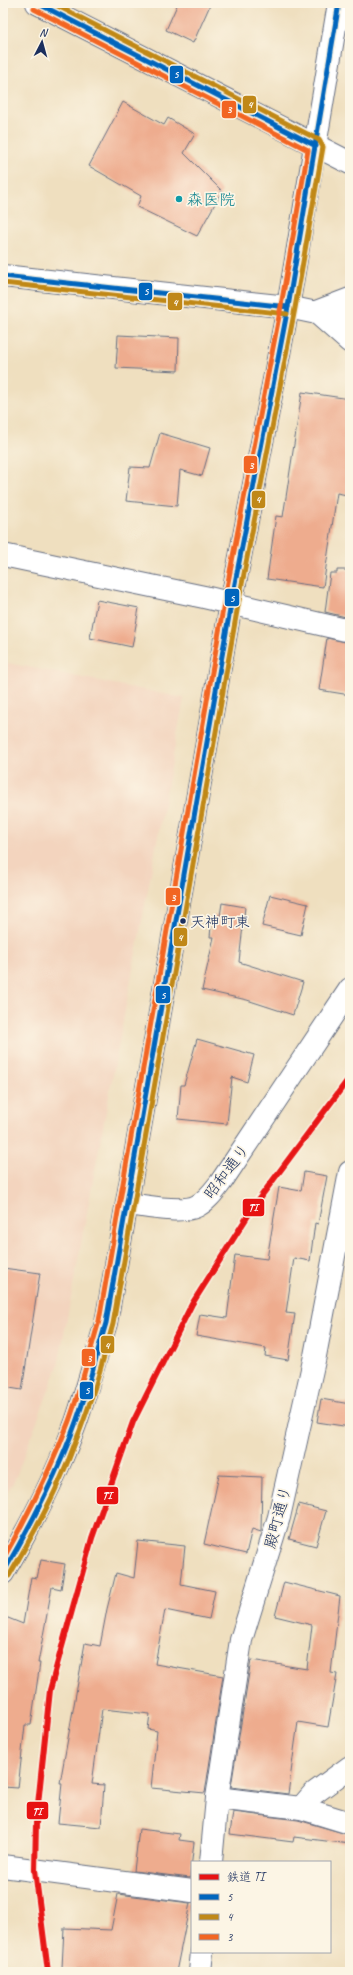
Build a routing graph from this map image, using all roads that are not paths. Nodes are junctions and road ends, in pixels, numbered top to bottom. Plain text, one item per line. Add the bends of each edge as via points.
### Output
1 (37, 3) edge
2 (339, 3) edge
3 (316, 146) junction
4 (350, 163) edge
5 (3, 276) edge
6 (350, 299) edge
7 (288, 307) junction
8 (316, 312) junction
9 (350, 320) edge
10 (350, 342) edge
11 (3, 555) edge
12 (231, 604) junction
13 (350, 631) edge
14 (350, 989) edge
15 (350, 1172) edge
16 (128, 1204) junction
17 (3, 1573) edge
18 (350, 1767) edge
19 (217, 1798) junction
20 (301, 1808) junction
21 (350, 1822) edge
22 (211, 1861) edge
23 (3, 1866) edge
24 (191, 1891) edge
25 (202, 1953) edge
26 (200, 1972) edge

1 - 3 street
2 - 3 street
3 - 4 street
3 - 7 street
5 - 7 street
6 - 8 street
7 - 8 street
7 - 12 street
8 - 9 street
8 - 10 street
11 - 12 street
12 - 13 street
12 - 16 street
14 - 16 street, 昭和通り via 221,1182 207,1199 196,1207 180,1210
15 - 19 street, 殿町通り via 315,1356 279,1518 241,1640
16 - 17 street via 106,1324 75,1423 50,1484
18 - 20 street via 313,1794
19 - 20 street
19 - 22 street, 殿町通り
20 - 21 street
23 - 24 street
25 - 26 street

